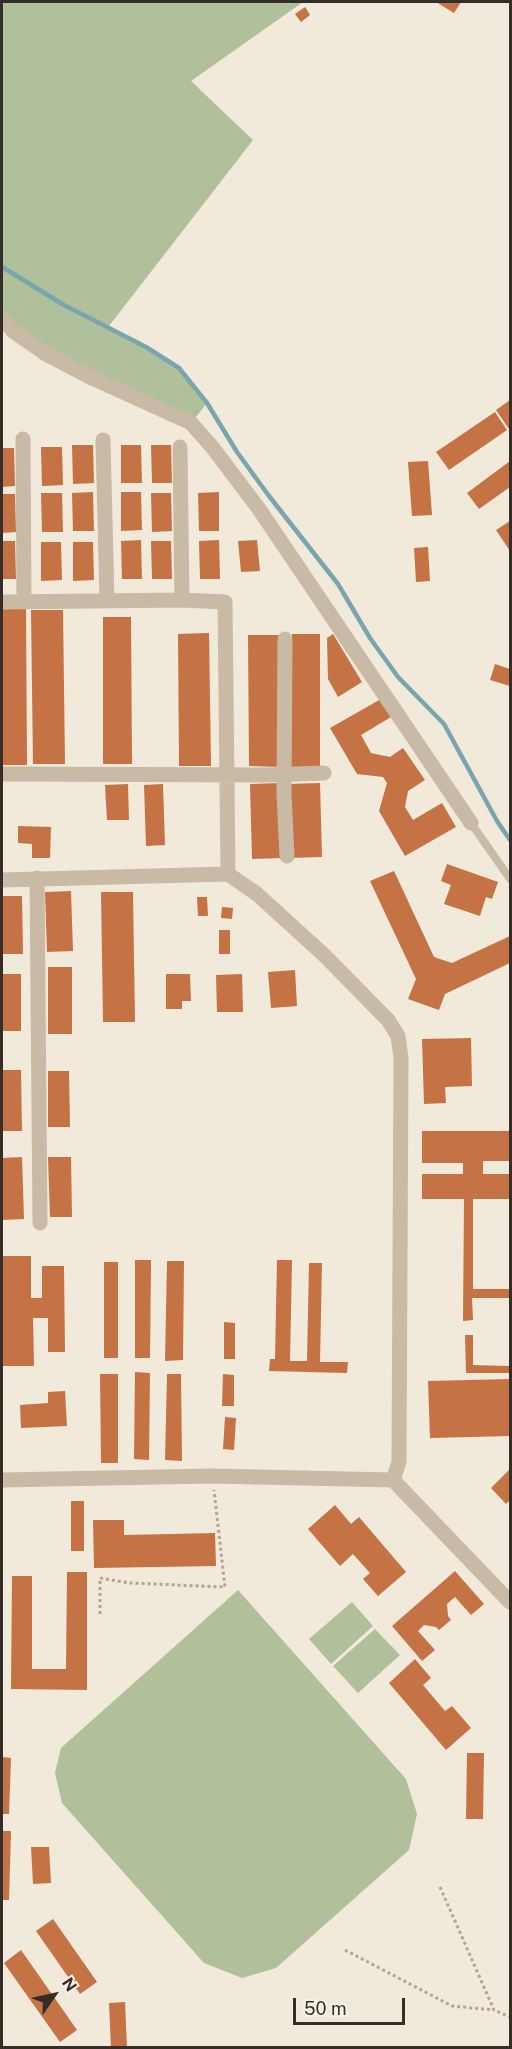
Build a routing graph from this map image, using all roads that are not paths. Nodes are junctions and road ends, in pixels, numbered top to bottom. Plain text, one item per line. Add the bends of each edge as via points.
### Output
1 (2, 318) edge
2 (22, 439) dead end
3 (103, 440) dead end
4 (180, 447) dead end
5 (182, 600) junction
6 (24, 601) junction
7 (108, 601) junction
8 (2, 602) edge
9 (285, 639) dead end
10 (324, 773) dead end
11 (2, 774) edge
12 (285, 774) junction
13 (226, 775) junction
14 (471, 823) joint
15 (287, 856) dead end
16 (228, 874) junction
17 (37, 878) junction
18 (510, 879) edge
19 (2, 880) edge
20 (40, 1223) dead end
21 (2, 1480) edge
22 (393, 1480) junction
23 (510, 1602) edge

1 - 14 street via 13,331 46,354 190,423 259,509
2 - 6 street
3 - 7 street
4 - 5 street
5 - 7 street
5 - 13 street via 225,602
6 - 7 street
6 - 8 street
9 - 12 street
10 - 12 street
11 - 13 street
12 - 13 street
12 - 15 street
13 - 16 street
14 - 18 lane
16 - 17 street
16 - 22 street via 257,894 324,955 388,1020 398,1036 402,1058 399,1462
17 - 19 street
17 - 20 street
21 - 22 street via 212,1476
22 - 23 street

